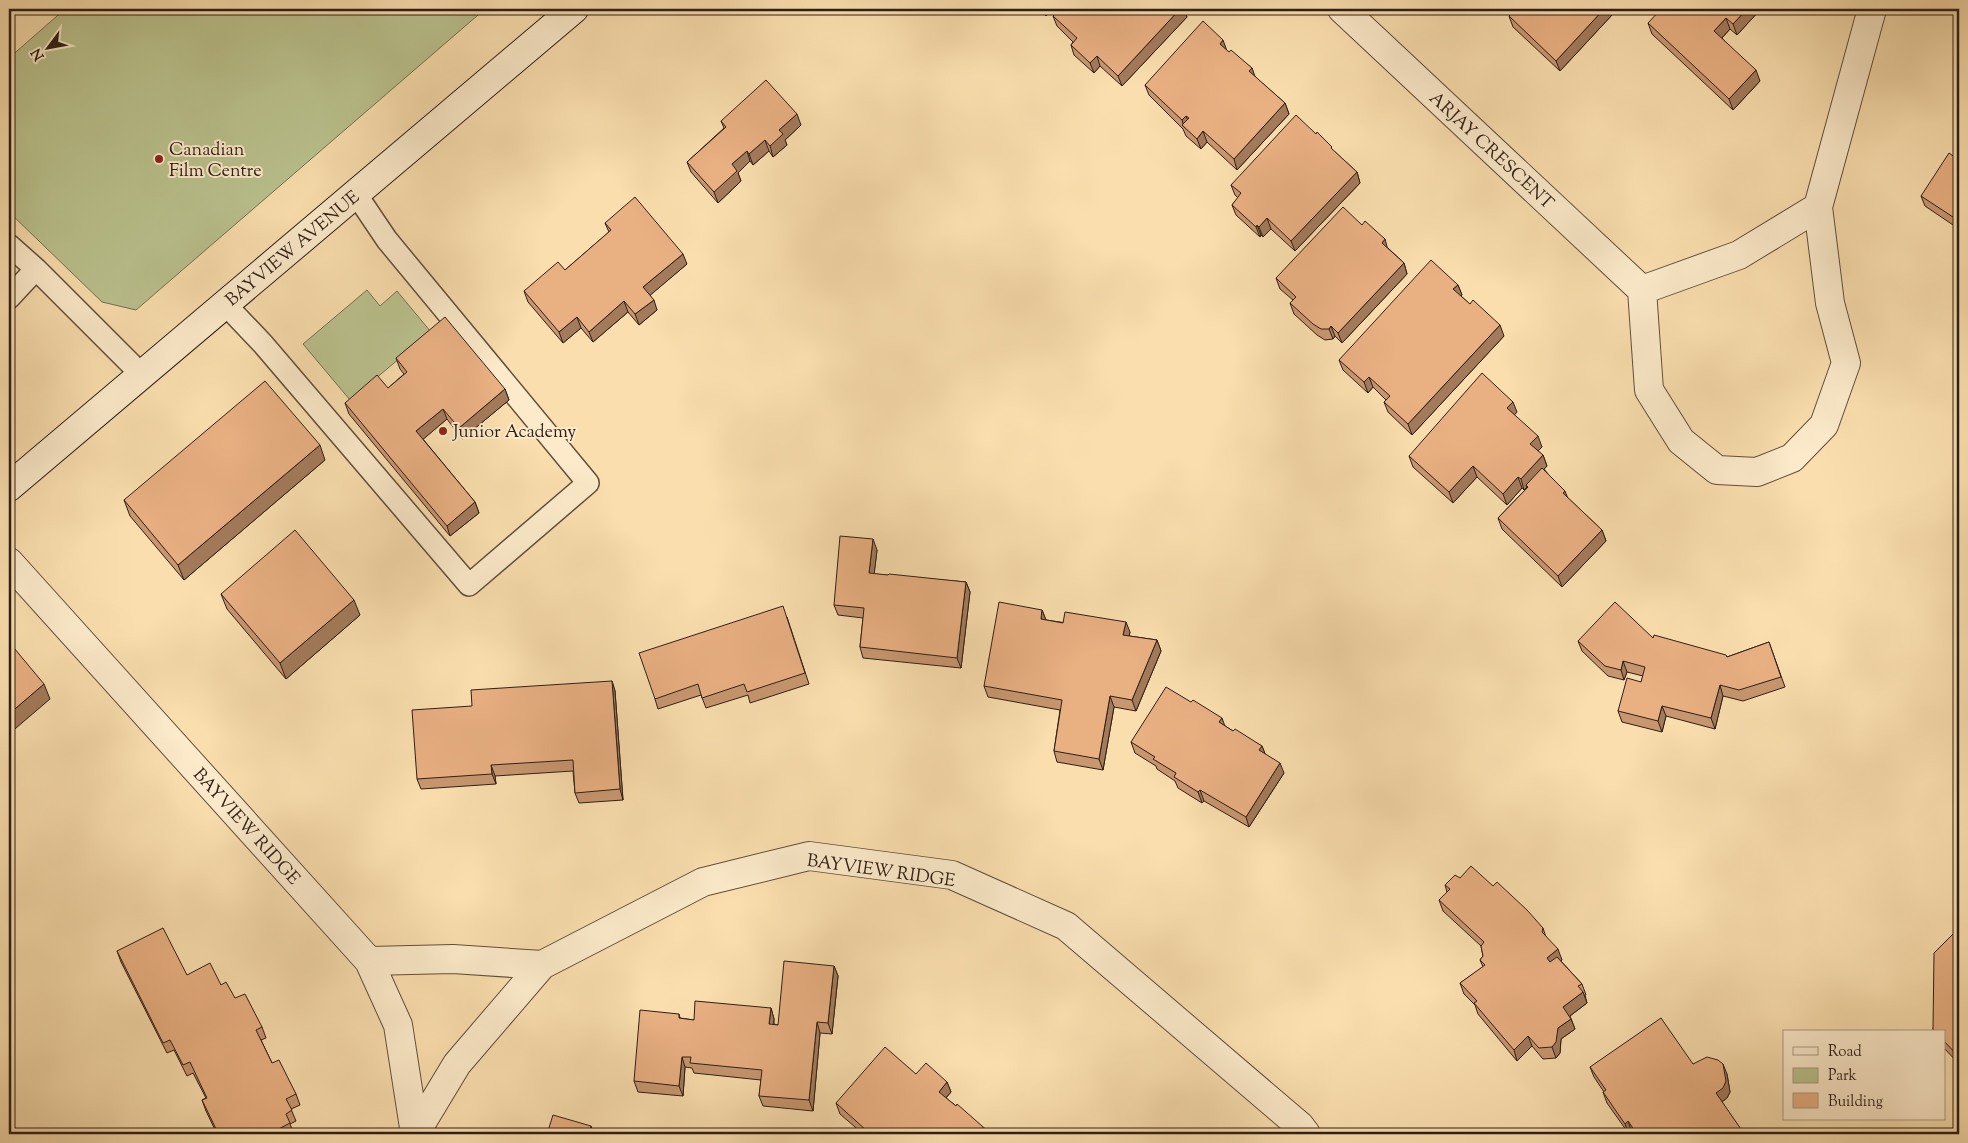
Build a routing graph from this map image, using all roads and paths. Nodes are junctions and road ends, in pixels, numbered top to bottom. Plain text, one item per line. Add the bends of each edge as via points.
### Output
1 (574, 9) edge
2 (1342, 9) edge
3 (1872, 9) edge
4 (356, 194) junction
5 (1818, 206) junction
6 (9, 245) edge
7 (36, 269) junction
8 (1642, 290) junction
9 (9, 298) edge
10 (226, 304) junction
11 (142, 375) junction
12 (9, 487) edge
13 (9, 562) edge
14 (369, 961) junction
15 (542, 965) junction
16 (415, 1133) edge
17 (1306, 1134) edge

1 - 4 street, BAYVIEW AVENUE
2 - 8 street, ARJAY CRESCENT
3 - 5 street
4 - 10 street, BAYVIEW AVENUE
4 - 10 lane via 387,240 588,483 469,585
5 - 8 street via 1739,255
5 - 8 street via 1830,303 1846,363 1824,425 1792,458 1757,472 1717,470 1681,441 1649,390
6 - 7 lane
7 - 9 lane
7 - 11 lane
10 - 11 street, BAYVIEW AVENUE
11 - 12 street, BAYVIEW AVENUE
13 - 14 street, BAYVIEW RIDGE
14 - 15 street via 453,959
14 - 16 street, BAYVIEW RIDGE via 398,1025
15 - 16 street, BAYVIEW RIDGE via 457,1064
15 - 17 street, BAYVIEW RIDGE via 703,882 809,856 952,875 1066,926

